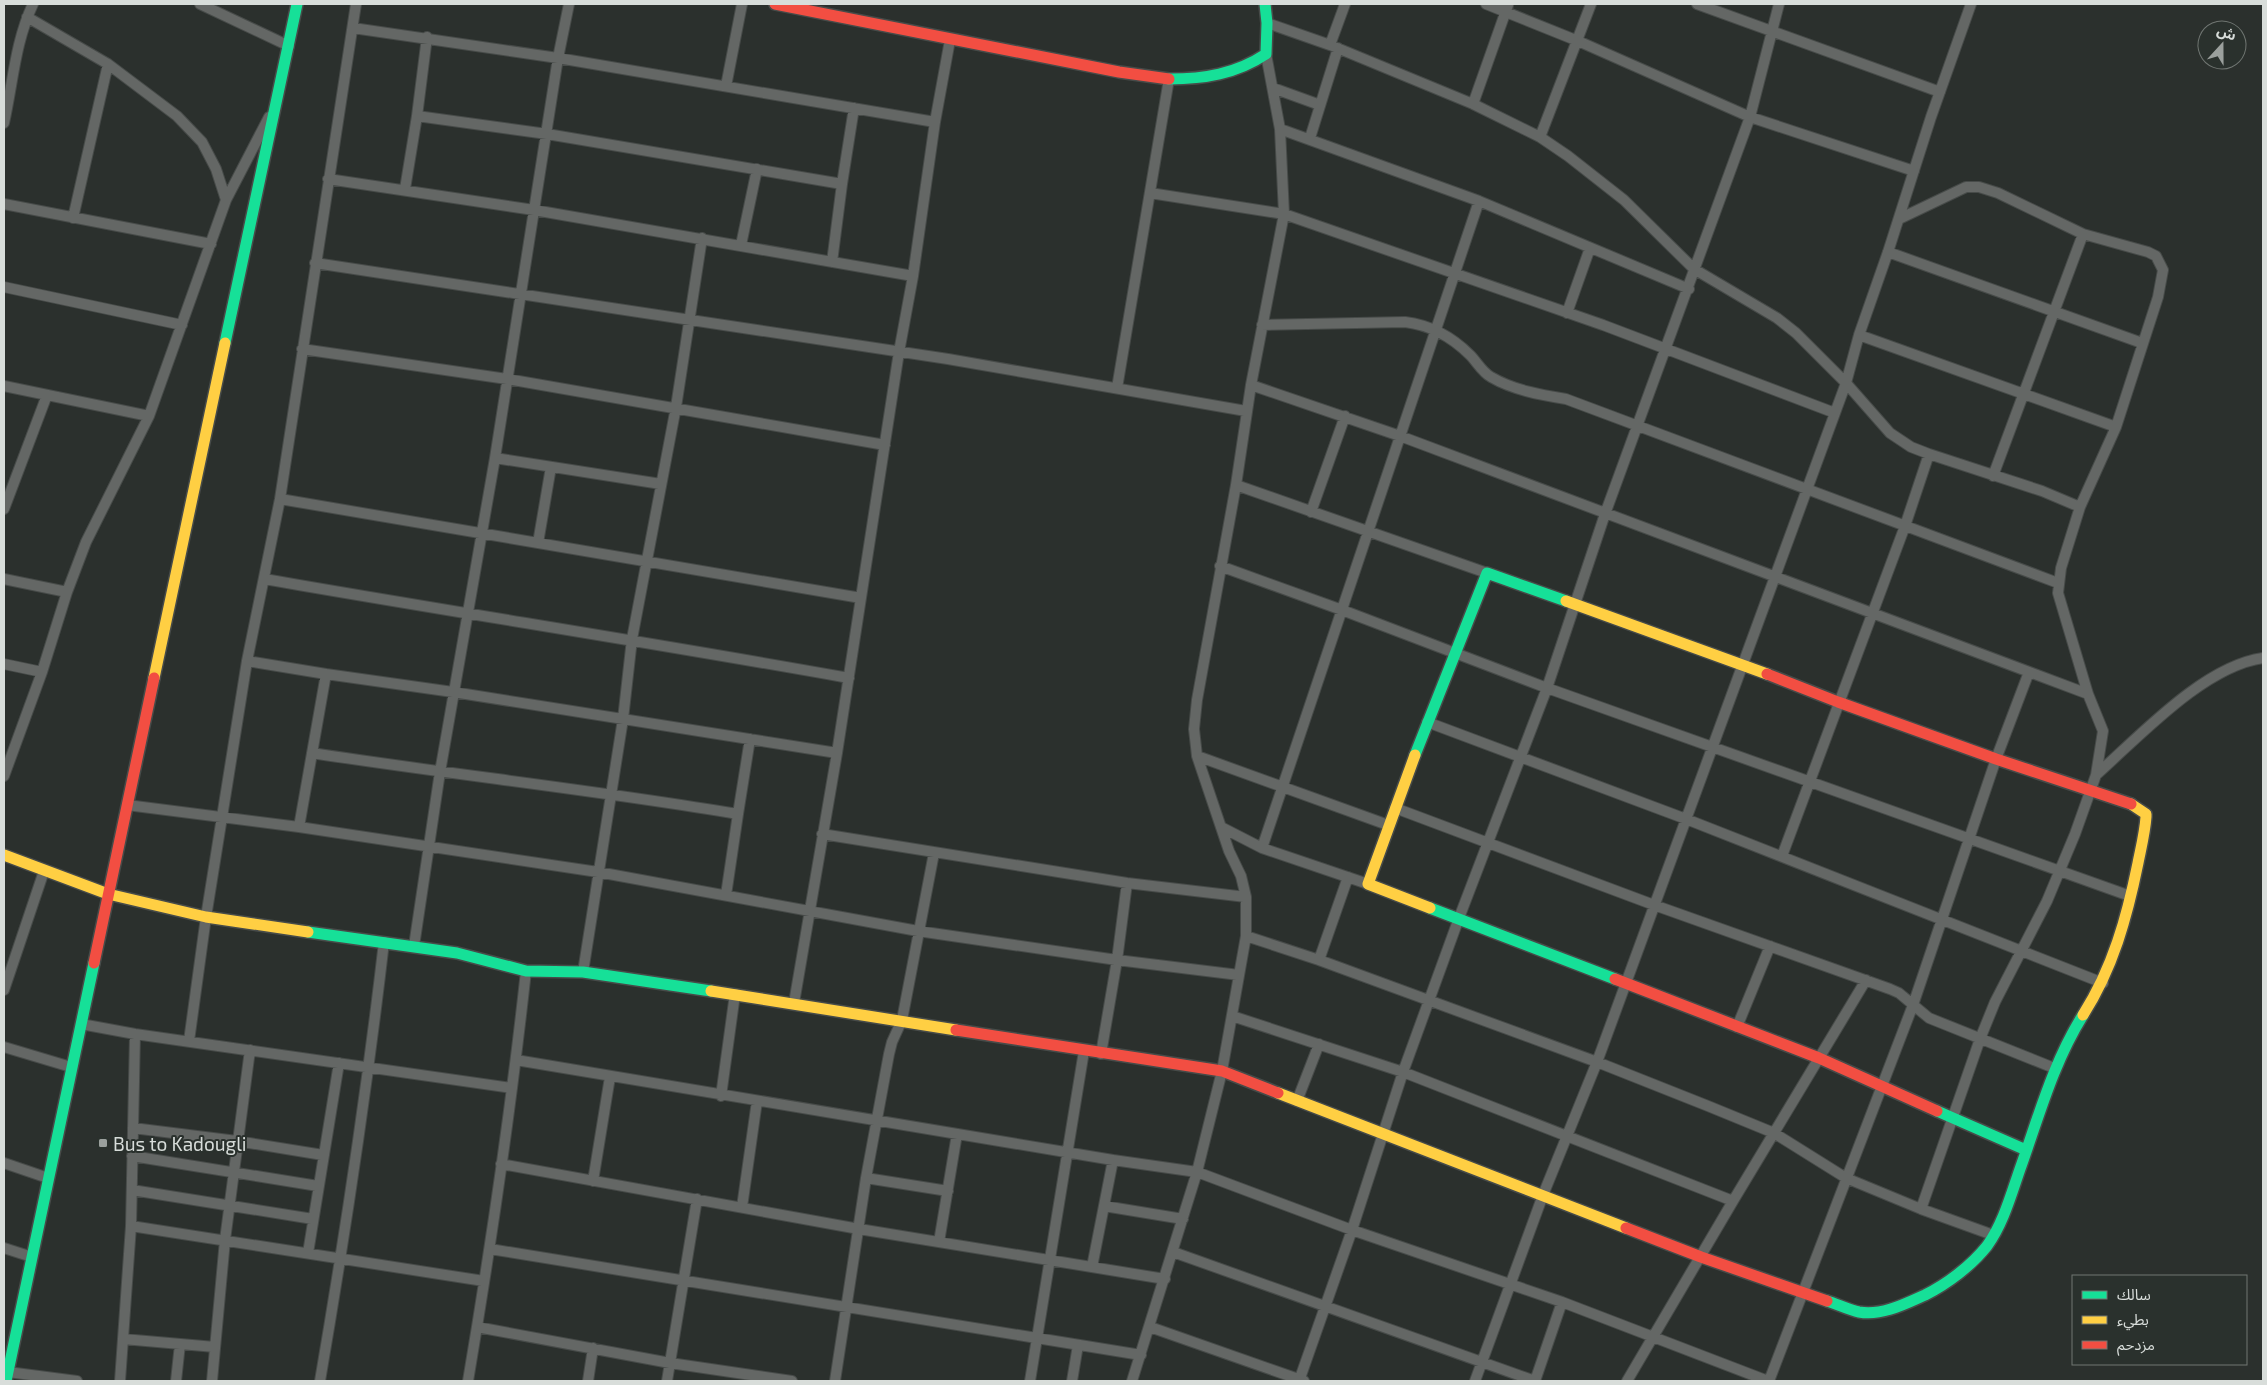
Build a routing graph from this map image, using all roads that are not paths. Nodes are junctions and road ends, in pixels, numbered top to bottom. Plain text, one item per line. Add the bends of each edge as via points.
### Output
1 (33, 4) edge
2 (200, 4) edge
3 (298, 4) edge
4 (356, 4) edge
5 (569, 4) edge
6 (742, 4) edge
7 (775, 4) edge
8 (1265, 4) edge
9 (1345, 4) edge
10 (1486, 4) edge
11 (1592, 4) edge
12 (1697, 4) edge
13 (1779, 4) edge
14 (1971, 4) edge
15 (1507, 7) edge
16 (27, 16) junction
17 (1267, 23) junction
18 (352, 28) junction
19 (1773, 32) junction
20 (427, 37) junction
21 (950, 40) junction
22 (1578, 41) junction
23 (289, 46) junction
24 (1334, 46) junction
25 (1266, 54) junction
26 (558, 58) junction
27 (108, 64) junction
28 (1169, 79) junction
29 (726, 86) junction
30 (1273, 88) junction
31 (1940, 92) junction
32 (6, 102) edge
33 (276, 104) junction
34 (1473, 104) junction
35 (1320, 105) junction
36 (854, 108) junction
37 (416, 116) junction
38 (1750, 117) junction
39 (935, 122) junction
40 (4, 123) edge
41 (1280, 129) junction
42 (547, 134) junction
43 (1540, 137) junction
44 (1310, 138) junction
45 (757, 169) junction
46 (1914, 171) junction
47 (328, 179) junction
48 (842, 184) junction
49 (404, 189) junction
50 (1150, 193) junction
51 (226, 200) junction
52 (1479, 201) junction
53 (4, 204) edge
54 (534, 210) junction
55 (1284, 214) junction
56 (73, 218) junction
57 (1899, 219) junction
58 (2083, 234) junction
59 (702, 238) junction
60 (211, 244) junction
61 (741, 246) junction
62 (1590, 248) junction
63 (1888, 252) junction
64 (832, 262) junction
65 (315, 263) junction
66 (1694, 269) junction
67 (1454, 274) junction
68 (912, 276) junction
69 (4, 287) edge
70 (1688, 289) junction
71 (521, 294) junction
72 (1567, 313) junction
73 (2053, 313) junction
74 (689, 320) junction
75 (182, 324) junction
76 (1262, 325) junction
77 (1436, 330) junction
78 (1859, 335) junction
79 (2142, 344) junction
80 (302, 349) junction
81 (1666, 350) junction
82 (899, 352) junction
83 (507, 378) junction
84 (1846, 383) junction
85 (1251, 385) junction
86 (4, 386) edge
87 (1117, 388) junction
88 (47, 395) junction
89 (2023, 395) junction
90 (676, 407) junction
91 (1246, 411) junction
92 (1835, 413) junction
93 (149, 416) junction
94 (1345, 416) junction
95 (1637, 426) junction
96 (2116, 428) junction
97 (1400, 436) junction
98 (885, 445) junction
99 (1929, 454) junction
100 (495, 458) junction
101 (551, 467) junction
102 (1993, 476) junction
103 (4, 477) edge
104 (15, 479) junction
105 (661, 484) junction
106 (1236, 486) junction
107 (1807, 490) junction
108 (280, 499) junction
109 (2080, 507) junction
110 (4, 509) edge
111 (1311, 512) junction
112 (1605, 514) junction
113 (1905, 526) junction
114 (1368, 532) junction
115 (482, 533) junction
116 (538, 543) junction
117 (646, 561) junction
118 (1220, 566) junction
119 (1486, 573) junction
120 (1776, 576) junction
121 (264, 579) junction
122 (4, 580) edge
123 (2058, 584) junction
124 (67, 592) junction
125 (861, 598) junction
126 (1576, 605) junction
127 (1342, 610) junction
128 (1871, 612) junction
129 (467, 614) junction
130 (632, 639) junction
131 (1456, 653) junction
132 (2263, 658) edge
133 (247, 661) junction
134 (4, 664) edge
135 (1743, 664) junction
136 (42, 672) junction
137 (2029, 672) junction
138 (326, 674) junction
139 (849, 678) junction
140 (1547, 688) junction
141 (453, 692) junction
142 (2088, 694) junction
143 (1838, 702) junction
144 (623, 719) junction
145 (1427, 722) junction
146 (750, 739) junction
147 (9, 748) edge
148 (1712, 748) junction
149 (312, 753) junction
150 (837, 753) junction
151 (1197, 756) junction
152 (1521, 757) junction
153 (1996, 759) junction
154 (440, 772) junction
155 (2096, 775) junction
156 (4, 776) edge
157 (1808, 782) junction
158 (1282, 788) junction
159 (2091, 791) junction
160 (612, 793) junction
161 (127, 805) junction
162 (1395, 808) junction
163 (738, 814) junction
164 (223, 816) junction
165 (1686, 818) junction
166 (1388, 825) junction
167 (299, 827) junction
168 (1221, 827) junction
169 (822, 834) junction
170 (1970, 839) junction
171 (1487, 844) junction
172 (430, 846) junction
173 (1262, 848) junction
174 (934, 853) junction
175 (4, 855) edge
176 (1782, 856) junction
177 (2061, 870) junction
178 (44, 871) junction
179 (598, 872) junction
180 (1348, 877) junction
181 (1128, 883) junction
182 (1368, 884) junction
183 (108, 894) junction
184 (726, 895) junction
185 (2130, 896) junction
186 (1246, 898) junction
187 (1654, 905) junction
188 (809, 910) junction
189 (206, 917) junction
190 (1459, 918) junction
191 (1944, 919) junction
192 (918, 930) junction
193 (1246, 936) junction
194 (384, 942) junction
195 (414, 946) junction
196 (1770, 946) junction
197 (2022, 950) junction
198 (1118, 960) junction
199 (1318, 960) junction
200 (526, 971) junction
201 (583, 972) junction
202 (1239, 975) junction
203 (1866, 980) junction
204 (2102, 983) junction
205 (1625, 984) junction
206 (4, 990) edge
207 (735, 994) junction
208 (1429, 1001) junction
209 (794, 1003) junction
210 (1913, 1005) junction
211 (1232, 1016) junction
212 (902, 1020) junction
213 (81, 1024) junction
214 (1737, 1027) junction
215 (134, 1034) junction
216 (1980, 1039) junction
217 (189, 1041) junction
218 (1319, 1044) junction
219 (4, 1047) edge
220 (250, 1050) junction
221 (1084, 1051) junction
222 (1102, 1054) junction
223 (1819, 1058) junction
224 (516, 1060) junction
225 (1597, 1062) junction
226 (339, 1063) junction
227 (71, 1067) junction
228 (370, 1068) junction
229 (2054, 1068) junction
230 (1222, 1071) junction
231 (1403, 1072) junction
232 (610, 1077) junction
233 (1882, 1085) junction
234 (512, 1088) junction
235 (720, 1096) junction
236 (757, 1101) junction
237 (1297, 1101) junction
238 (1953, 1118) junction
239 (878, 1121) junction
240 (133, 1128) junction
241 (1384, 1133) junction
242 (1774, 1133) junction
243 (957, 1134) junction
244 (1568, 1135) junction
245 (237, 1141) junction
246 (2026, 1150) junction
247 (1066, 1152) junction
248 (323, 1155) junction
249 (132, 1156) junction
250 (1113, 1160) junction
251 (4, 1163) edge
252 (501, 1164) junction
253 (233, 1172) junction
254 (1197, 1172) junction
255 (48, 1178) junction
256 (866, 1178) junction
257 (1846, 1178) junction
258 (593, 1181) junction
259 (318, 1186) junction
260 (132, 1190) junction
261 (948, 1191) junction
262 (1543, 1195) junction
263 (697, 1199) junction
264 (1733, 1200) junction
265 (229, 1206) junction
266 (1104, 1206) junction
267 (742, 1207) junction
268 (1921, 1209) junction
269 (313, 1219) junction
270 (1183, 1219) junction
271 (131, 1226) junction
272 (859, 1229) junction
273 (1352, 1230) junction
274 (1994, 1235) junction
275 (225, 1240) junction
276 (939, 1242) junction
277 (4, 1248) edge
278 (490, 1249) junction
279 (1173, 1252) junction
280 (308, 1253) junction
281 (32, 1257) junction
282 (1701, 1257) junction
283 (341, 1259) junction
284 (1048, 1260) junction
285 (1092, 1268) junction
286 (1165, 1279) junction
287 (684, 1280) junction
288 (484, 1281) junction
289 (1511, 1284) junction
290 (1802, 1294) junction
291 (1562, 1302) junction
292 (1325, 1305) junction
293 (847, 1308) junction
294 (477, 1326) junction
295 (1150, 1327) junction
296 (1652, 1336) junction
297 (1036, 1338) junction
298 (123, 1339) junction
299 (9, 1340) edge
300 (180, 1344) junction
301 (1078, 1345) junction
302 (215, 1347) junction
303 (592, 1348) junction
304 (1141, 1355) junction
305 (670, 1362) junction
306 (1482, 1362) junction
307 (7, 1377) edge
308 (77, 1381) edge
309 (120, 1381) edge
310 (176, 1381) edge
311 (212, 1381) edge
312 (320, 1381) edge
313 (468, 1381) edge
314 (588, 1381) edge
315 (667, 1381) edge
316 (792, 1381) edge
317 (835, 1381) edge
318 (1030, 1381) edge
319 (1072, 1381) edge
320 (1132, 1381) edge
321 (1301, 1381) edge
322 (1476, 1381) edge
323 (1535, 1381) edge
324 (1627, 1381) edge
325 (1769, 1381) edge

1 - 16 street
2 - 23 street
3 - 23 street
4 - 18 street
5 - 26 street
6 - 29 street
7 - 21 street
8 - 17 street
9 - 24 street
10 - 15 street
11 - 22 street
12 - 19 street
13 - 19 street
14 - 31 street
15 - 22 street
15 - 34 street
16 - 27 street
16 - 32 street
17 - 24 street
17 - 25 street
18 - 20 street
18 - 47 street
19 - 31 street
19 - 38 street
20 - 26 street
20 - 37 street
21 - 28 street
21 - 39 street
22 - 38 street
22 - 43 street
23 - 33 street
24 - 34 street
24 - 35 street
25 - 28 street via 1244,68 1225,74
25 - 30 street
26 - 29 street
26 - 42 street
27 - 51 street via 164,104 190,128 202,142 216,169
27 - 56 street
28 - 50 street
29 - 36 street
30 - 35 street
30 - 41 street
31 - 46 street
32 - 40 street
33 - 51 street
33 - 161 street
34 - 43 street
35 - 44 street
36 - 39 street
36 - 48 street
37 - 42 street
37 - 49 street
38 - 46 street
38 - 66 street
39 - 68 street
41 - 44 street
41 - 55 street
42 - 45 street
42 - 54 street
43 - 66 street via 1624,200
44 - 52 street
45 - 48 street
45 - 61 street
46 - 57 street
47 - 49 street
47 - 65 street
48 - 64 street
49 - 54 street
50 - 55 street
50 - 87 street
51 - 60 street
52 - 62 street
52 - 67 street
53 - 56 street
54 - 59 street
54 - 71 street
55 - 67 street
55 - 76 street
56 - 60 street
57 - 58 street via 1966,187 1979,187
57 - 63 street
58 - 73 street
58 - 79 street via 2148,252 2160,263 2163,276
59 - 61 street
59 - 74 street
60 - 75 street
61 - 64 street
62 - 70 street
62 - 72 street
63 - 73 street
63 - 78 street
64 - 68 street
65 - 71 street
65 - 80 street
66 - 70 street
66 - 84 street via 1777,318
67 - 72 street
67 - 77 street
68 - 82 street
69 - 75 street
70 - 81 street
71 - 74 street
71 - 83 street
72 - 81 street
73 - 79 street
73 - 89 street
74 - 82 street
74 - 90 street
75 - 93 street
76 - 77 street via 1405,322
76 - 85 street
77 - 95 street via 1470,354 1490,376 1502,382 1566,399
77 - 97 street
78 - 84 street
78 - 89 street
79 - 96 street
80 - 83 street
80 - 108 street
81 - 92 street
81 - 95 street
82 - 87 street
82 - 98 street
83 - 90 street
83 - 100 street
84 - 92 street
84 - 99 street via 1890,433
85 - 91 street
85 - 94 street
86 - 88 street
87 - 91 street
88 - 93 street
88 - 104 street
89 - 96 street
89 - 102 street
90 - 98 street
90 - 105 street
91 - 106 street
92 - 107 street
93 - 124 street via 86,542
94 - 97 street
94 - 111 street
95 - 107 street
95 - 112 street
96 - 109 street
97 - 112 street
97 - 114 street
98 - 125 street
99 - 102 street
99 - 113 street
100 - 101 street
100 - 115 street
101 - 105 street
101 - 116 street
102 - 109 street
103 - 104 street
104 - 110 street
105 - 117 street
106 - 111 street
106 - 118 street
107 - 113 street
107 - 120 street
108 - 115 street
108 - 121 street
109 - 123 street
111 - 114 street
112 - 120 street
112 - 126 street
113 - 123 street
113 - 128 street
114 - 119 street
114 - 127 street
115 - 116 street
115 - 129 street
116 - 117 street
117 - 125 street
117 - 130 street
118 - 127 street
118 - 151 street via 1197,700 1194,729
119 - 126 street
119 - 131 street
120 - 128 street
120 - 135 street
121 - 129 street
121 - 133 street
122 - 124 street
123 - 142 street via 2058,600
124 - 136 street
125 - 139 street
126 - 135 street
126 - 140 street
127 - 131 street
127 - 158 street
128 - 137 street
128 - 143 street
129 - 130 street
129 - 141 street
130 - 139 street
130 - 144 street
131 - 140 street
131 - 145 street
132 - 155 street via 2238,664 2203,684
133 - 138 street
133 - 164 street
134 - 136 street
135 - 143 street
135 - 148 street
136 - 147 street
137 - 142 street
137 - 153 street
138 - 141 street
138 - 149 street
139 - 150 street
140 - 148 street
140 - 152 street
141 - 144 street
141 - 154 street
142 - 155 street via 2103,731
143 - 153 street
143 - 157 street
144 - 146 street
144 - 160 street
145 - 152 street
145 - 162 street
146 - 150 street
146 - 163 street
147 - 156 street
148 - 157 street
148 - 165 street
149 - 154 street
149 - 167 street
150 - 169 street
151 - 158 street
151 - 168 street
152 - 165 street
152 - 171 street
153 - 159 street
153 - 170 street
154 - 160 street
154 - 172 street
155 - 159 street
157 - 170 street
157 - 176 street
158 - 166 street
158 - 173 street
159 - 177 street
159 - 185 street via 2130,804 2146,814
160 - 163 street
160 - 179 street
161 - 164 street
161 - 183 street
162 - 166 street
162 - 171 street
163 - 184 street
164 - 167 street
164 - 189 street
165 - 176 street
165 - 187 street
166 - 182 street
167 - 172 street
168 - 173 street
168 - 186 street
169 - 174 street
169 - 188 street
170 - 177 street
170 - 191 street
171 - 187 street
171 - 190 street
172 - 179 street
172 - 195 street
173 - 180 street
174 - 181 street
174 - 192 street
175 - 178 street
176 - 191 street
177 - 185 street
177 - 197 street
178 - 183 street
178 - 206 street
179 - 184 street
179 - 201 street
180 - 182 street
180 - 199 street
181 - 186 street
181 - 198 street
182 - 190 street
183 - 189 street
183 - 213 street
184 - 188 street
185 - 204 street via 2117,947
186 - 193 street
187 - 196 street
187 - 205 street
188 - 192 street
188 - 209 street
189 - 194 street
189 - 217 street
190 - 205 street
190 - 208 street
191 - 197 street
191 - 210 street
192 - 198 street
192 - 212 street
193 - 199 street
193 - 202 street
194 - 195 street
194 - 228 street
195 - 200 street via 457,953
196 - 203 street
196 - 214 street
197 - 204 street
197 - 216 street
198 - 202 street
198 - 222 street
199 - 208 street
200 - 201 street
200 - 224 street
201 - 207 street
202 - 211 street
203 - 210 street via 1895,991
203 - 223 street
204 - 229 street via 2072,1031
205 - 214 street
205 - 225 street
207 - 209 street
207 - 235 street
208 - 225 street
208 - 231 street
209 - 212 street
210 - 216 street via 1929,1018
210 - 233 street
211 - 218 street
211 - 230 street
212 - 221 street
212 - 239 street via 892,1042
213 - 215 street
213 - 227 street
214 - 223 street
215 - 217 street
215 - 240 street
216 - 229 street
216 - 238 street
217 - 220 street
218 - 231 street
218 - 237 street
219 - 227 street
220 - 226 street
220 - 245 street
221 - 222 street
221 - 247 street
222 - 230 street
223 - 233 street
223 - 242 street
224 - 232 street
224 - 234 street
225 - 242 street
225 - 244 street
226 - 228 street
226 - 248 street
227 - 255 street
228 - 234 street
228 - 283 street
229 - 246 street
230 - 237 street
230 - 254 street
231 - 241 street
231 - 244 street
232 - 235 street
232 - 258 street
233 - 238 street
233 - 257 street
234 - 252 street
235 - 236 street
236 - 239 street
236 - 267 street
237 - 241 street
238 - 246 street
238 - 268 street
239 - 243 street
239 - 256 street
240 - 245 street
240 - 249 street
241 - 262 street
241 - 273 street
242 - 257 street
242 - 264 street
243 - 247 street
243 - 261 street
244 - 262 street
244 - 264 street
245 - 248 street
245 - 253 street
246 - 274 street
247 - 250 street
247 - 284 street
248 - 259 street
249 - 253 street
249 - 260 street
250 - 254 street
250 - 266 street
251 - 255 street
252 - 258 street
252 - 278 street
253 - 259 street
253 - 265 street
254 - 270 street
254 - 273 street
255 - 281 street
256 - 261 street
256 - 272 street
257 - 268 street
257 - 290 street
258 - 263 street
259 - 269 street
260 - 265 street
260 - 271 street
261 - 276 street
262 - 282 street
262 - 289 street
263 - 267 street
263 - 287 street
264 - 282 street
265 - 269 street
265 - 275 street
266 - 270 street
266 - 285 street
267 - 272 street
268 - 274 street
269 - 280 street
270 - 279 street
271 - 275 street
271 - 298 street
272 - 276 street
272 - 293 street
273 - 289 street
273 - 292 street
274 - 290 street via 1973,1261 1941,1287 1881,1312 1859,1312
275 - 280 street
275 - 302 street
276 - 284 street
277 - 281 street
278 - 287 street
278 - 288 street
279 - 286 street
279 - 292 street
280 - 283 street
281 - 299 street
282 - 290 street
282 - 296 street
283 - 288 street
283 - 312 street
284 - 285 street
284 - 297 street
285 - 286 street
286 - 295 street
287 - 293 street
287 - 305 street
288 - 294 street
289 - 291 street
289 - 306 street
290 - 325 street
291 - 296 street
291 - 323 street
292 - 306 street
292 - 321 street
293 - 297 street
293 - 317 street
294 - 303 street
294 - 313 street
295 - 304 street
295 - 321 street
296 - 324 street
296 - 325 street
297 - 301 street
297 - 318 street
298 - 300 street
298 - 309 street
299 - 307 street
300 - 302 street
300 - 310 street
301 - 304 street
301 - 319 street
302 - 311 street
303 - 305 street
303 - 314 street
304 - 320 street
305 - 315 street
305 - 316 street
306 - 322 street
306 - 323 street
307 - 308 street

